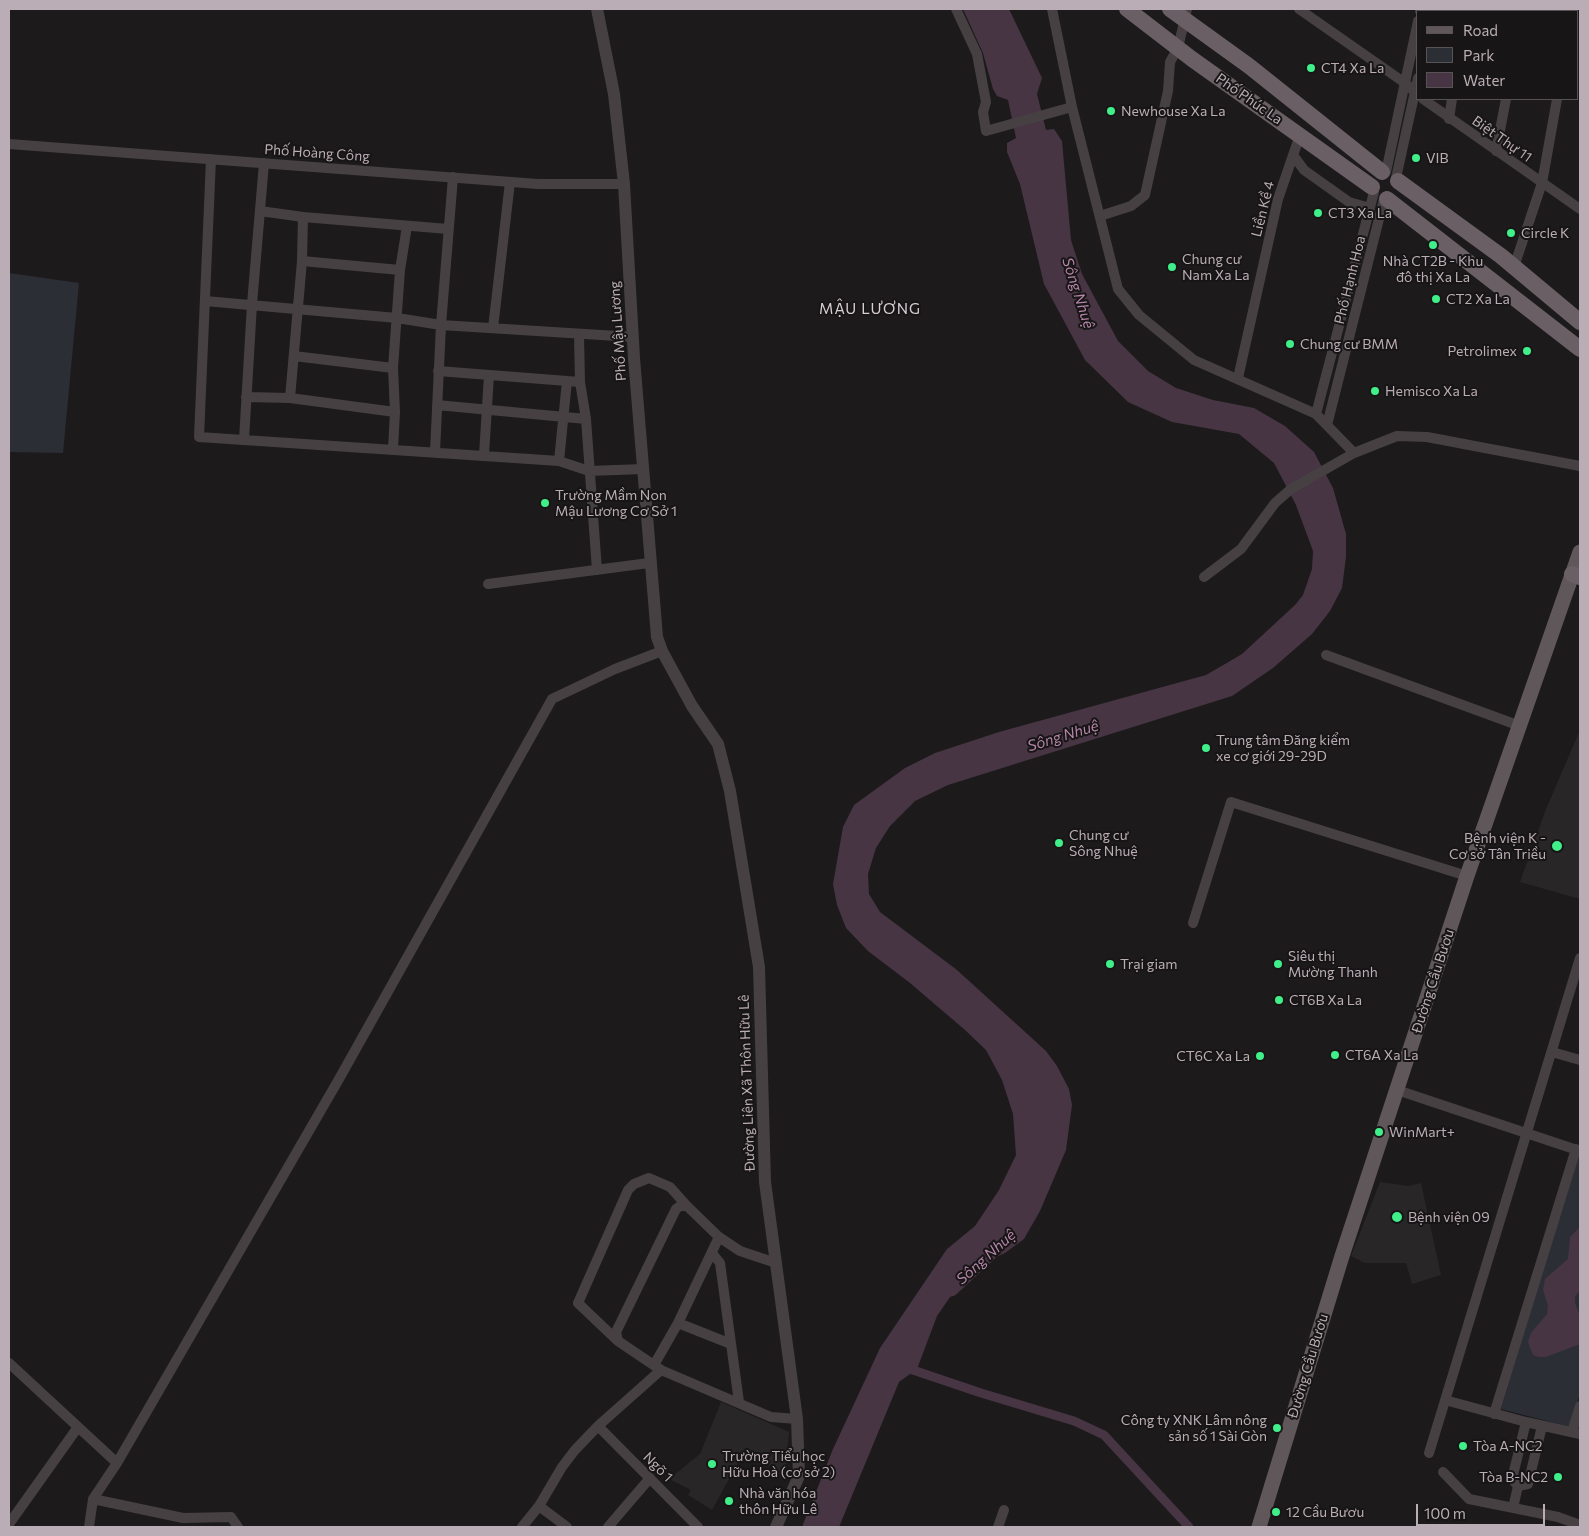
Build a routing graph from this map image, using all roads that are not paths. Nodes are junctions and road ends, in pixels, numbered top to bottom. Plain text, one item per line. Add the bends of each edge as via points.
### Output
1 (597, 9) edge
2 (956, 9) edge
3 (1052, 9) edge
4 (1127, 9) edge
5 (1170, 9) edge
6 (1299, 9) edge
7 (1186, 14) edge
8 (1416, 31) edge
9 (1178, 48) junction
10 (1405, 83) junction
11 (1416, 93) edge
12 (1416, 100) edge
13 (1424, 100) edge
14 (1452, 100) edge
15 (1506, 100) edge
16 (1557, 100) edge
17 (1072, 107) junction
18 (1449, 119) junction
19 (1300, 135) junction
20 (9, 144) edge
21 (1496, 151) junction
22 (1293, 155) junction
23 (211, 159) junction
24 (264, 163) junction
25 (1391, 176) junction
26 (453, 177) junction
27 (510, 182) junction
28 (1542, 183) junction
29 (624, 184) junction
30 (1377, 197) junction
31 (1580, 210) edge
32 (260, 211) junction
33 (1100, 216) junction
34 (303, 217) junction
35 (407, 226) junction
36 (448, 229) junction
37 (302, 261) junction
38 (1514, 267) junction
39 (400, 270) junction
40 (205, 301) junction
41 (252, 304) junction
42 (298, 308) junction
43 (397, 318) junction
44 (1580, 322) edge
45 (441, 325) junction
46 (493, 328) junction
47 (579, 335) junction
48 (632, 337) junction
49 (1580, 349) edge
50 (294, 356) junction
51 (393, 368) junction
52 (438, 370) junction
53 (489, 375) junction
54 (1238, 378) junction
55 (567, 382) junction
56 (580, 382) junction
57 (246, 397) junction
58 (290, 398) junction
59 (437, 405) junction
60 (486, 410) junction
61 (395, 412) junction
62 (1316, 414) junction
63 (563, 417) junction
64 (586, 419) junction
65 (1327, 425) junction
66 (244, 440) junction
67 (393, 449) junction
68 (436, 452) junction
69 (1354, 453) junction
70 (484, 455) junction
71 (559, 461) junction
72 (1580, 466) edge
73 (643, 469) junction
74 (589, 471) junction
75 (1580, 552) edge
76 (649, 563) junction
77 (598, 570) junction
78 (1576, 575) edge
79 (1204, 577) dead end
80 (488, 584) dead end
81 (662, 652) junction
82 (1326, 655) dead end
83 (1520, 726) junction
84 (1468, 876) junction
85 (1193, 923) dead end
86 (1580, 958) edge
87 (1552, 1052) junction
88 (1580, 1060) edge
89 (1397, 1090) junction
90 (1526, 1133) junction
91 (1578, 1150) edge
92 (687, 1206) junction
93 (719, 1237) junction
94 (712, 1253) junction
95 (776, 1263) junction
96 (678, 1323) junction
97 (618, 1341) junction
98 (731, 1344) junction
99 (9, 1363) edge
100 (658, 1368) junction
101 (1445, 1400) junction
102 (738, 1402) junction
103 (1580, 1406) edge
104 (1494, 1414) junction
105 (797, 1419) junction
106 (1526, 1422) junction
107 (598, 1426) junction
108 (1542, 1426) junction
109 (78, 1427) junction
110 (1576, 1434) edge
111 (1429, 1453) dead end
112 (117, 1462) junction
113 (1443, 1472) dead end
114 (650, 1478) junction
115 (1518, 1486) junction
116 (93, 1499) junction
117 (539, 1506) junction
118 (1513, 1508) junction
119 (1004, 1510) dead end
120 (9, 1524) edge
121 (1580, 1525) edge
122 (89, 1527) edge
123 (238, 1527) edge
124 (522, 1527) edge
125 (567, 1527) edge
126 (608, 1527) edge
127 (698, 1527) edge
128 (776, 1527) edge
129 (998, 1527) edge
130 (1259, 1527) edge

1 - 29 street, Phố Mậu Lương via 614,94
2 - 17 street via 977,54 986,102 983,112 986,131
3 - 17 street
4 - 9 highway, Phố Phúc La
5 - 7 highway, Phố Phúc La
6 - 10 street, Biệt Thự 11
7 - 9 street
7 - 25 highway, Phố Phúc La
8 - 10 street
9 - 19 highway, Phố Phúc La
9 - 33 street via 1170,62 1168,91 1145,195 1131,206
10 - 11 street, Biệt Thự 11
10 - 25 street
12 - 25 street
13 - 18 street, Biệt Thự 11
14 - 18 street
15 - 21 street
16 - 28 street
17 - 33 street
18 - 21 street, Biệt Thự 11
19 - 22 street, Liền Kề 4
19 - 30 highway, Phố Phúc La
20 - 23 street, Phố Hoàng Công
21 - 28 street, Biệt Thự 11
22 - 30 street via 1304,170 1349,202
22 - 54 street, Liền Kề 4 via 1278,199
23 - 24 street, Phố Hoàng Công
23 - 40 street
24 - 26 street, Phố Hoàng Công
24 - 32 street
25 - 30 highway via 1374,178
25 - 30 highway via 1399,186 1395,194
25 - 38 highway, Phố Phúc La
26 - 27 street, Phố Hoàng Công
26 - 36 street
27 - 29 street, Phố Hoàng Công
27 - 46 street
28 - 31 street, Biệt Thự 11
28 - 38 street
29 - 48 street, Phố Mậu Lương
30 - 49 highway, Phố Phúc La
30 - 62 street, Phố Hạnh Hoa
30 - 65 street, Phố Hạnh Hoa
32 - 34 street
32 - 41 street
33 - 54 street via 1118,289 1140,315 1194,360
34 - 35 street
34 - 37 street
35 - 36 street
35 - 39 street
36 - 45 street
37 - 39 street
37 - 42 street
38 - 44 highway, Phố Phúc La
39 - 43 street
40 - 41 street
40 - 66 street via 199,437
41 - 42 street
41 - 57 street
42 - 43 street
42 - 50 street
43 - 45 street
43 - 51 street
45 - 46 street
45 - 52 street
46 - 47 street
47 - 48 street
47 - 56 street
48 - 73 street, Phố Mậu Lương
50 - 51 street
50 - 58 street
51 - 61 street
52 - 53 street
52 - 59 street
53 - 55 street
53 - 60 street
54 - 62 street
55 - 56 street
55 - 63 street
56 - 64 street
57 - 58 street
57 - 66 street
58 - 61 street
59 - 60 street
59 - 68 street
60 - 63 street
60 - 70 street
61 - 67 street
62 - 65 street
63 - 64 street
63 - 71 street
64 - 74 street
65 - 69 street
66 - 67 street
67 - 68 street
68 - 70 street
69 - 72 street via 1397,436 1427,437
69 - 79 street via 1291,489 1275,503 1241,549
70 - 71 street
71 - 74 street
73 - 74 street
73 - 76 street, Phố Mậu Lương
74 - 77 street
75 - 78 main road, Đường Cầu Bươu
76 - 77 street
76 - 81 street, Phố Mậu Lương via 657,637
77 - 80 street
78 - 83 main road, Đường Cầu Bươu
81 - 95 street, Đường Liên Xã Thôn Hữu Lê via 718,744 730,791 759,967 765,1182
81 - 112 street via 615,669 552,699 340,1079
82 - 83 street
83 - 84 main road, Đường Cầu Bươu
84 - 85 street via 1231,802
84 - 89 main road, Đường Cầu Bươu
86 - 87 street
87 - 88 street
87 - 90 street
89 - 90 street
89 - 130 main road, Đường Cầu Bươu
90 - 91 street
90 - 101 street
91 - 104 street
92 - 93 street
92 - 97 street via 676,1209 617,1328
92 - 97 street via 670,1187 648,1178 628,1190 578,1303
93 - 94 street
93 - 95 street via 749,1256
94 - 96 street
94 - 98 street via 720,1263
95 - 105 street, Đường Liên Xã Thôn Hữu Lê
96 - 98 street
96 - 100 street
97 - 100 street
98 - 102 street
99 - 109 street
100 - 102 street
100 - 107 street
101 - 104 street
101 - 111 street
102 - 105 street via 771,1416
103 - 110 street
104 - 106 street
105 - 128 street, Đường Liên Xã Thôn Hữu Lê via 799,1476
106 - 108 street
106 - 115 street via 1512,1479
107 - 114 street, Ngõ 1
107 - 117 street via 562,1467
108 - 110 street
108 - 115 street via 1528,1484
109 - 112 street
109 - 120 street
112 - 116 street
113 - 118 street via 1469,1499
114 - 126 street
114 - 127 street, Ngõ 1
115 - 118 street
116 - 122 street
116 - 123 street via 183,1518 230,1517
117 - 124 street
117 - 125 street
118 - 121 street
119 - 129 street

